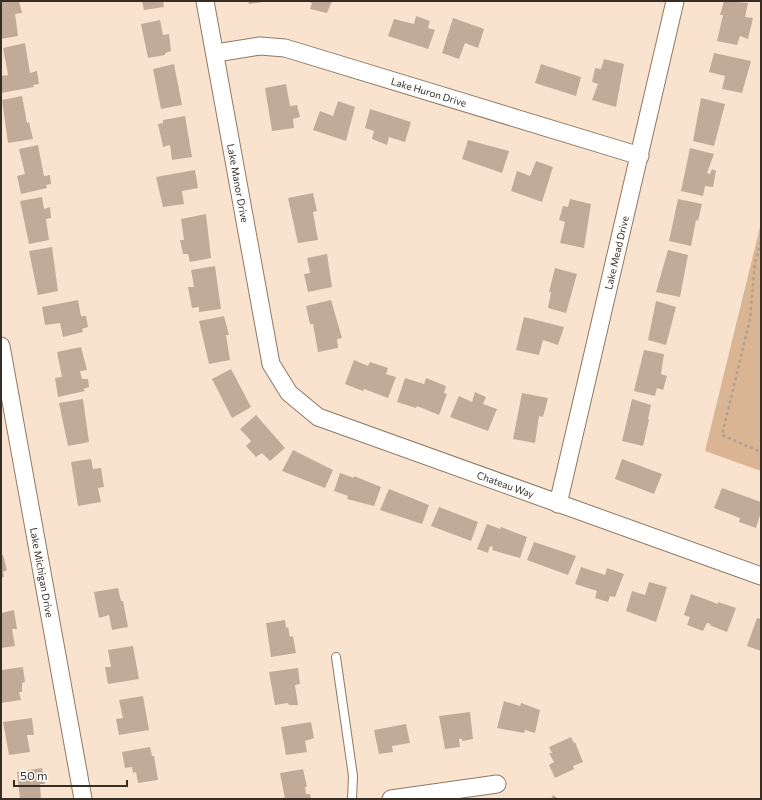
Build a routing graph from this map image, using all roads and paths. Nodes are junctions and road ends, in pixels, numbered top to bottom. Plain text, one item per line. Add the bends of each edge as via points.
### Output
1 (205, 1) edge
2 (675, 1) edge
3 (216, 53) junction
4 (640, 156) junction
5 (761, 242) edge
6 (1, 346) edge
7 (271, 364) joint
8 (761, 452) edge
9 (558, 504) junction
10 (761, 576) edge
11 (336, 657) dead end
12 (497, 784) dead end
13 (83, 799) edge
14 (352, 799) edge
15 (391, 799) edge

1 - 3 street, Lake Manor Drive
2 - 4 street, Lake Mead Drive
3 - 4 street, Lake Huron Drive via 260,46 285,48
3 - 7 street, Lake Manor Drive
4 - 9 street, Lake Mead Drive
5 - 8 path via 755,262 750,319 722,434
6 - 13 street, Lake Michigan Drive
7 - 9 street, Chateau Way via 289,393 318,416
9 - 10 street, Chateau Way
11 - 14 lane via 353,776
12 - 15 street

